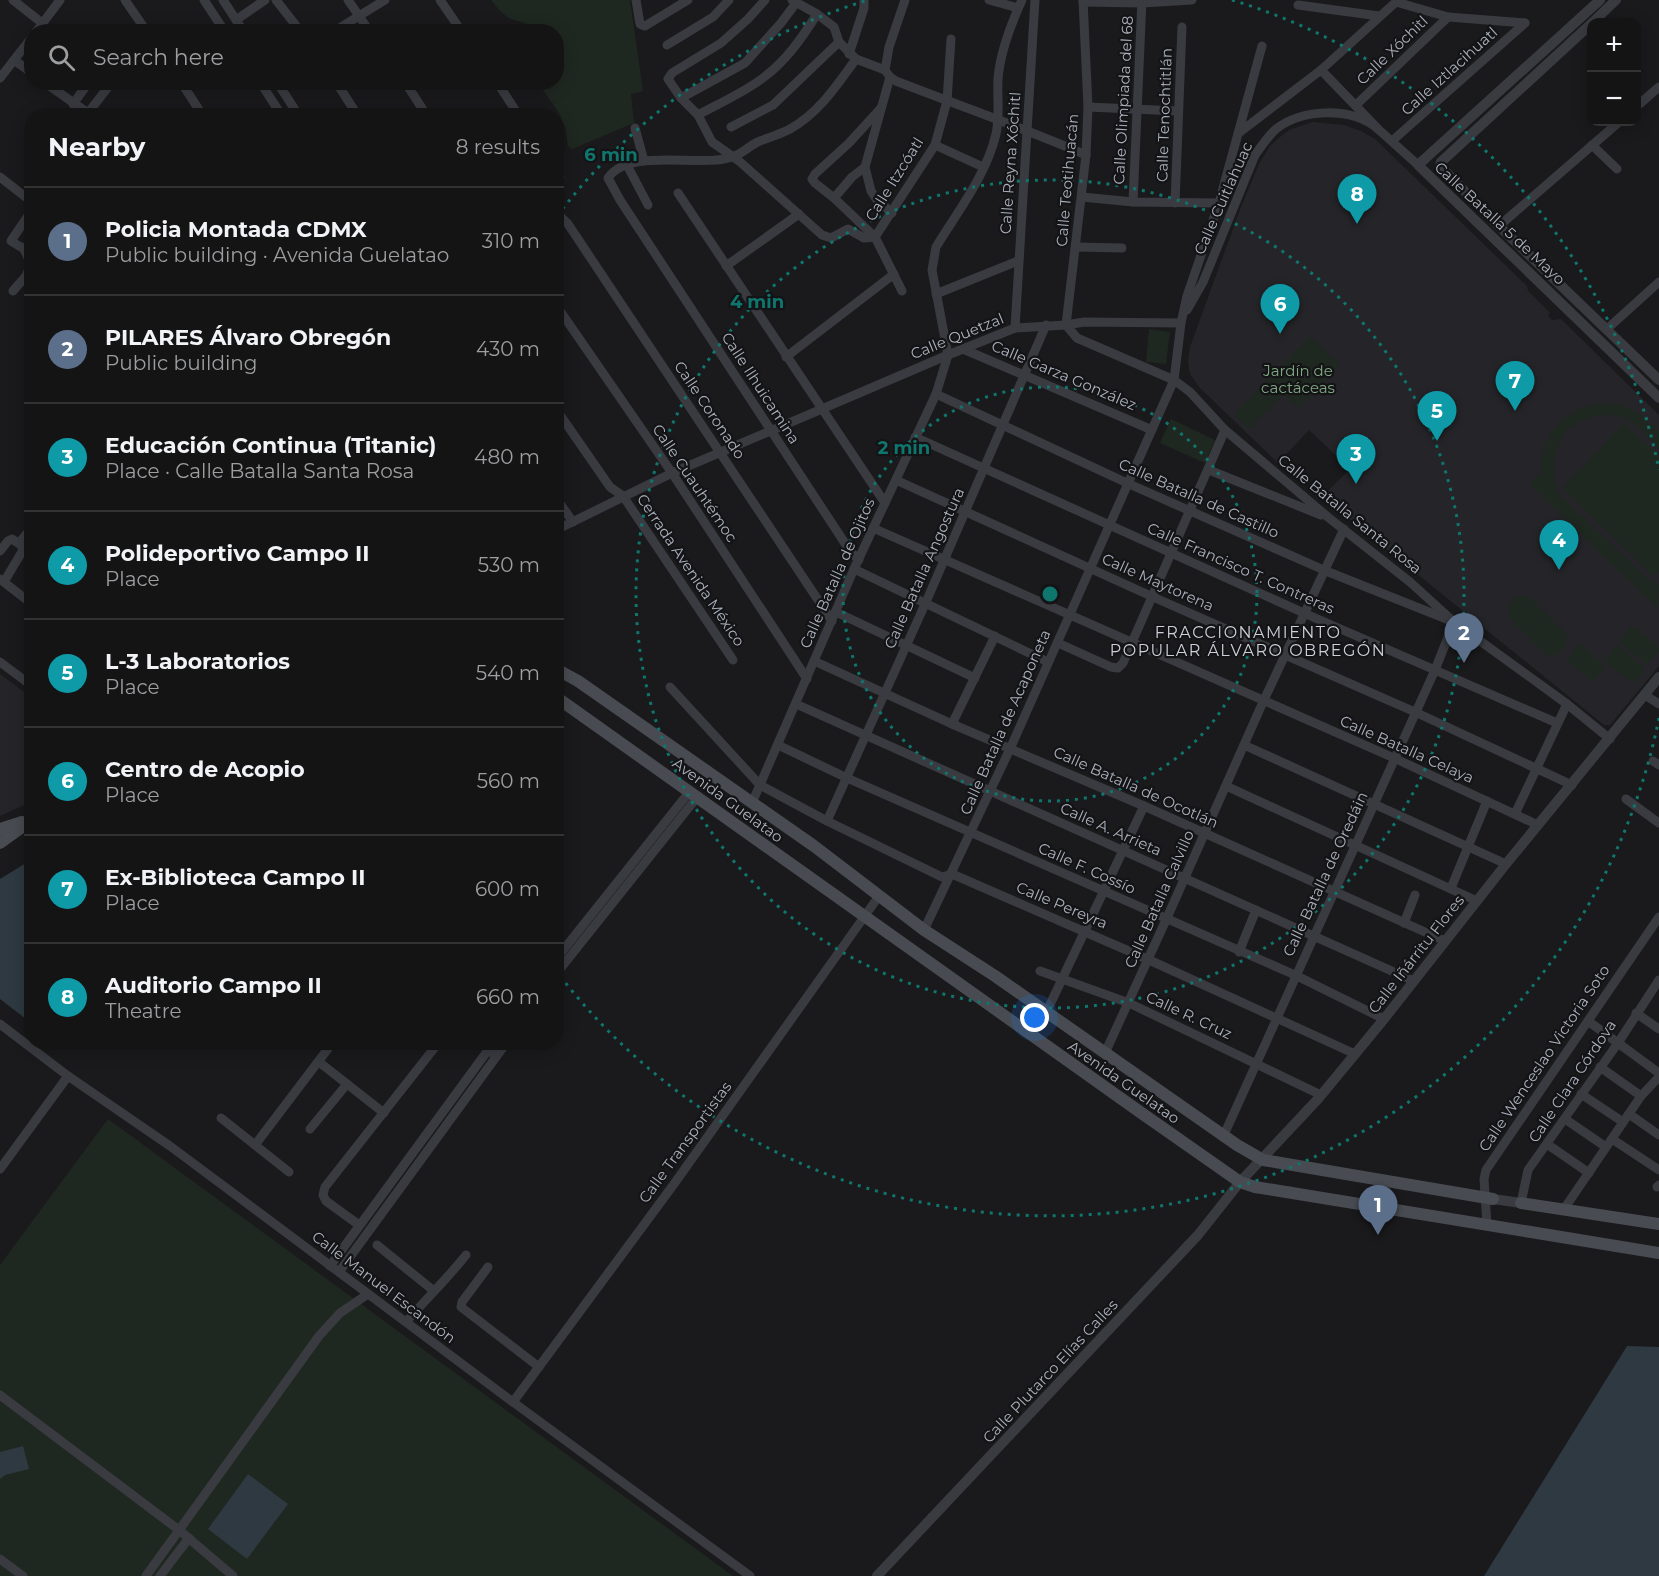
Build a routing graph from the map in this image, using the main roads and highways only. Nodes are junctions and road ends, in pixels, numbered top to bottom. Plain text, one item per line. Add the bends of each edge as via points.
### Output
1 (564, 673) edge
2 (564, 703) edge
3 (24, 822) edge
4 (24, 826) edge
5 (0, 829) edge
6 (0, 843) edge
7 (1489, 1198) road end
8 (1521, 1203) road end
9 (1659, 1224) edge
10 (1659, 1253) edge

1 - 7 main road, Avenida Guelatao via 814,846 924,930 1223,1137 1263,1160
2 - 10 main road, Avenida Guelatao via 1240,1182
3 - 5 main road
4 - 6 main road
8 - 9 main road, Avenida Guelatao

